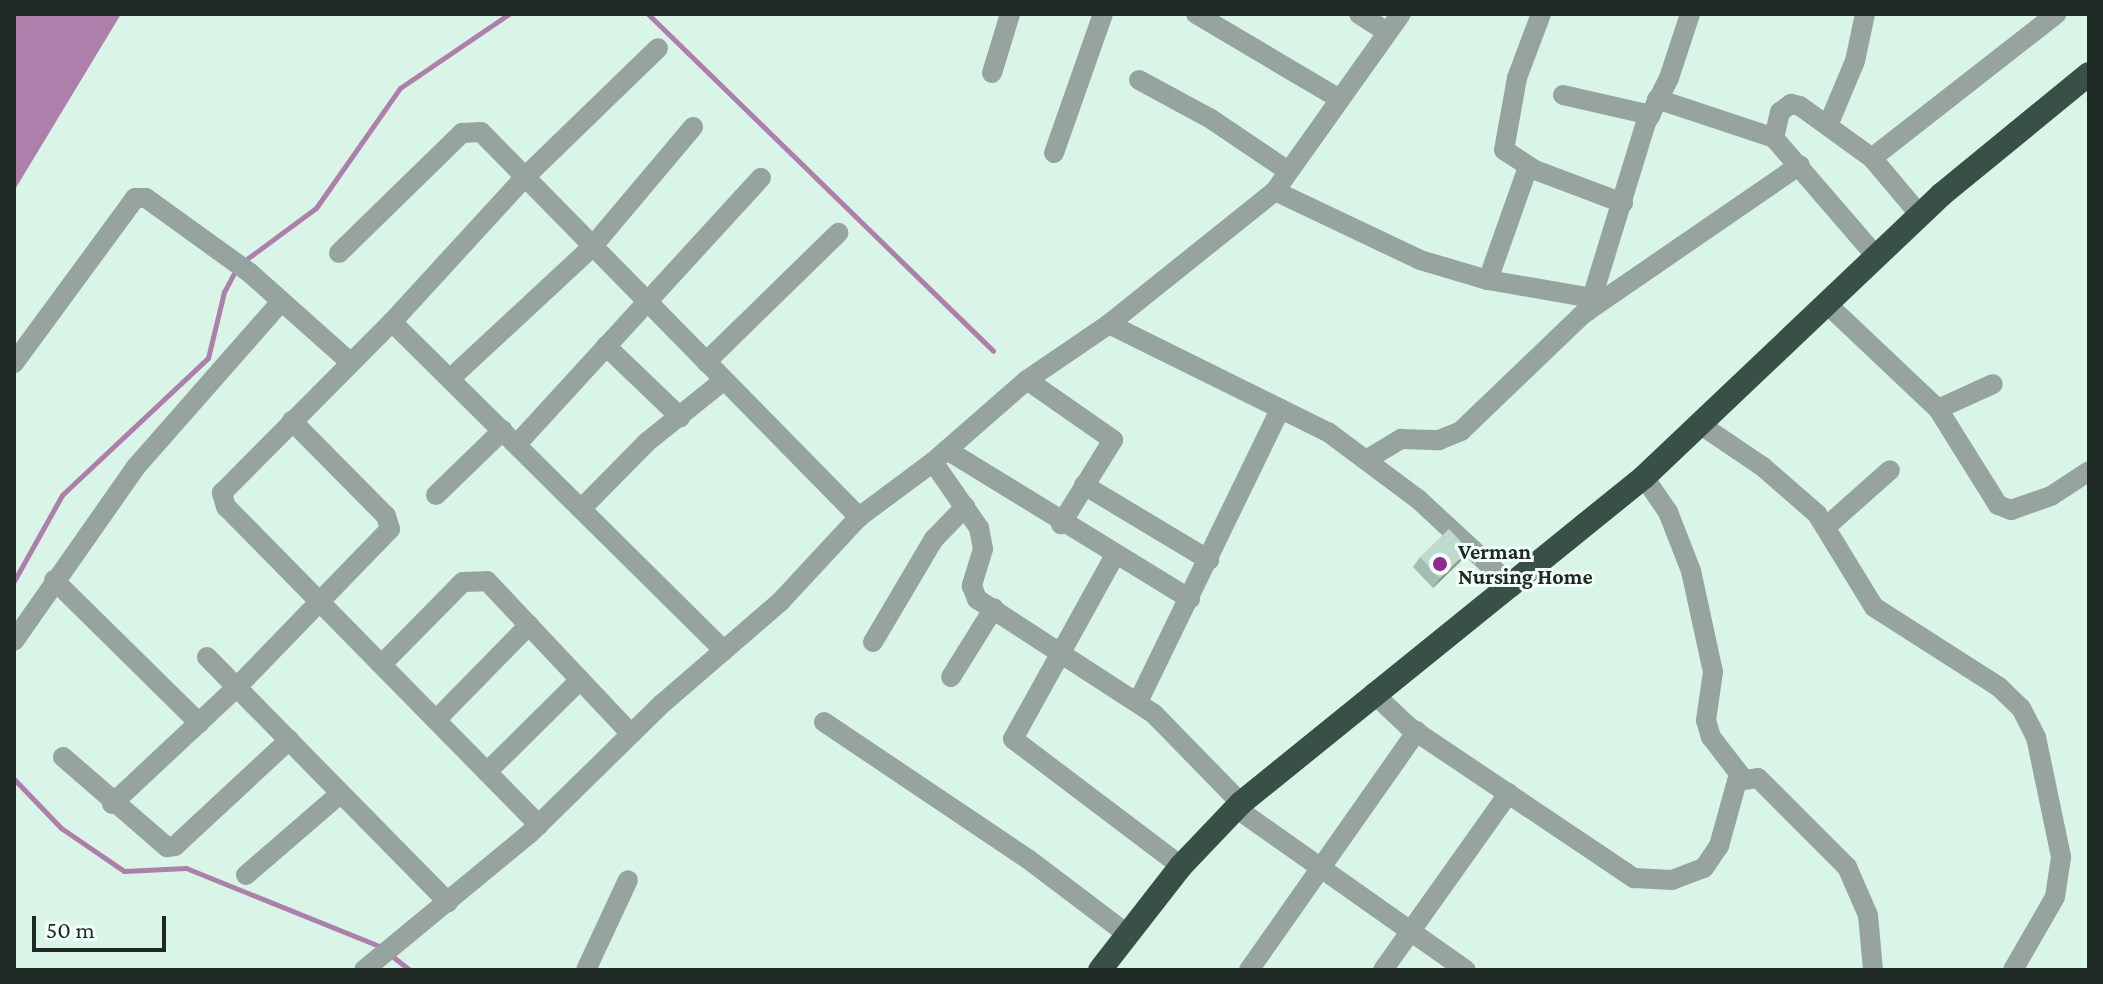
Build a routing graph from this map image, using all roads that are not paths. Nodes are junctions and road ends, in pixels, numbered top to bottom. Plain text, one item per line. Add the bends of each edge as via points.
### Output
1 (1010, 14) edge
2 (1103, 14) edge
3 (1196, 14) edge
4 (1359, 14) edge
5 (1401, 14) edge
6 (1541, 14) edge
7 (1690, 14) edge
8 (1865, 14) edge
9 (2056, 14) edge
10 (1387, 32) junction
11 (658, 48) dead end
12 (992, 73) dead end
13 (2089, 74) edge
14 (1139, 80) dead end
15 (1563, 95) dead end
16 (1340, 99) junction
17 (1654, 107) junction
18 (1829, 123) junction
19 (693, 127) dead end
20 (1774, 138) junction
21 (1054, 153) dead end
22 (1872, 158) junction
23 (1800, 165) junction
24 (1528, 167) junction
25 (1288, 171) junction
26 (525, 177) junction
27 (761, 178) dead end
28 (1275, 191) junction
29 (1623, 203) junction
30 (1920, 215) junction
31 (838, 233) dead end
32 (592, 247) junction
33 (339, 253) dead end
34 (1876, 256) junction
35 (1488, 280) junction
36 (647, 301) junction
37 (281, 302) junction
38 (1590, 304) junction
39 (1828, 305) junction
40 (392, 322) junction
41 (1109, 324) junction
42 (606, 346) junction
43 (350, 362) junction
44 (706, 362) junction
45 (14, 363) edge
46 (451, 378) junction
47 (724, 380) junction
48 (1027, 380) junction
49 (1993, 384) dead end
50 (1280, 409) junction
51 (1938, 409) junction
52 (680, 417) junction
53 (292, 421) junction
54 (1701, 425) junction
55 (510, 437) junction
56 (940, 456) junction
57 (1366, 460) junction
58 (1890, 470) dead end
59 (2089, 471) edge
60 (1644, 477) junction
61 (1084, 485) junction
62 (436, 495) dead end
63 (965, 507) junction
64 (582, 508) junction
65 (859, 517) junction
66 (1061, 524) junction
67 (1827, 526) junction
68 (1115, 555) junction
69 (1209, 560) junction
70 (54, 580) junction
71 (1513, 587) junction
72 (1190, 599) junction
73 (320, 601) junction
74 (994, 608) junction
75 (529, 625) junction
76 (14, 641) edge
77 (873, 642) dead end
78 (724, 650) junction
79 (1062, 650) junction
80 (207, 657) dead end
81 (382, 664) junction
82 (951, 677) dead end
83 (580, 680) junction
84 (237, 687) junction
85 (1373, 693) junction
86 (1138, 702) junction
87 (436, 720) junction
88 (824, 722) dead end
89 (199, 723) junction
90 (1417, 731) junction
91 (631, 734) junction
92 (289, 740) junction
93 (63, 757) dead end
94 (487, 772) junction
95 (1741, 776) junction
96 (341, 793) junction
97 (1509, 793) junction
98 (112, 804) junction
99 (1239, 805) junction
100 (539, 825) junction
101 (1181, 866) junction
102 (1319, 870) junction
103 (246, 875) dead end
104 (628, 880) dead end
105 (448, 902) junction
106 (1412, 931) junction
107 (1126, 933) junction
108 (369, 966) edge
109 (586, 970) edge
110 (1100, 970) edge
111 (1249, 970) edge
112 (1383, 970) edge
113 (1466, 970) edge
114 (1873, 970) edge
115 (2013, 970) edge

1 - 12 street
2 - 21 street
3 - 16 street
4 - 10 street
5 - 10 street
6 - 24 street via 1521,64 1502,144 1507,154
7 - 17 street
8 - 18 street via 1855,61
9 - 22 street
10 - 16 street
11 - 26 street
13 - 30 highway
14 - 25 street via 1211,119
15 - 17 street
16 - 25 street
17 - 20 street
17 - 29 street
18 - 20 street via 1791,104 1780,112
18 - 22 street
19 - 32 street
20 - 23 street
22 - 30 street
23 - 34 street
23 - 38 street
24 - 29 street
24 - 35 street
25 - 28 street
26 - 32 street
26 - 33 street via 481,132 466,130
26 - 40 street
27 - 36 street
28 - 35 street via 1420,260
28 - 41 street
29 - 38 street
30 - 34 highway
31 - 44 street
32 - 36 street
32 - 46 street
34 - 39 highway
35 - 38 street
36 - 42 street
36 - 44 street
37 - 43 street
37 - 45 street via 232,259 146,198 135,198
37 - 70 street via 135,468
38 - 57 street via 1461,431 1439,440 1401,439
39 - 51 street
39 - 54 highway
40 - 43 street
40 - 46 street
41 - 48 street
41 - 50 street
42 - 52 street
42 - 55 street
43 - 53 street
44 - 47 street
46 - 55 street
47 - 52 street
47 - 65 street
48 - 56 street
48 - 61 street via 1111,436 1112,447
49 - 51 street
50 - 57 street via 1328,432
50 - 69 street
51 - 59 street via 1988,493 2004,509 2051,496
52 - 64 street via 647,442
53 - 73 street via 390,525
53 - 73 street via 226,485 223,500
54 - 60 highway
54 - 67 street via 1786,485
55 - 62 street
55 - 64 street
56 - 63 street
56 - 65 street
56 - 66 street
57 - 71 street via 1418,499
58 - 67 street
60 - 71 highway
60 - 95 street via 1668,512 1691,571 1713,672 1706,720 1711,737
61 - 66 street
61 - 69 street
63 - 74 street via 979,528 983,549 973,593
63 - 77 street via 934,539
64 - 78 street
65 - 78 street via 780,602
66 - 68 street
67 - 115 street via 1874,607 1999,687 2021,708 2036,737 2058,822 2060,880
68 - 72 street
68 - 79 street
69 - 72 street
70 - 76 street
70 - 89 street
71 - 85 highway
72 - 86 street
73 - 81 street
73 - 84 street
74 - 79 street
74 - 82 street
75 - 81 street via 487,581 472,578
75 - 83 street
75 - 87 street
78 - 91 street
79 - 86 street
79 - 101 street via 1013,739
80 - 84 street
81 - 87 street
83 - 91 street
83 - 94 street
84 - 89 street
84 - 92 street
85 - 90 street
85 - 99 highway
86 - 99 street
87 - 94 street
88 - 107 street via 1028,859
89 - 98 street
90 - 97 street
90 - 102 street
91 - 100 street
92 - 96 street
92 - 98 street via 175,846 161,845
93 - 98 street
94 - 100 street
95 - 97 street via 1713,858 1692,875 1672,880 1623,873
95 - 114 street via 1758,778 1847,867 1868,915
96 - 103 street
96 - 105 street
97 - 106 street
99 - 101 highway
99 - 102 street
100 - 105 street
101 - 107 highway
102 - 106 street
102 - 111 street
104 - 109 street
105 - 108 street
106 - 112 street
106 - 113 street
107 - 110 highway

